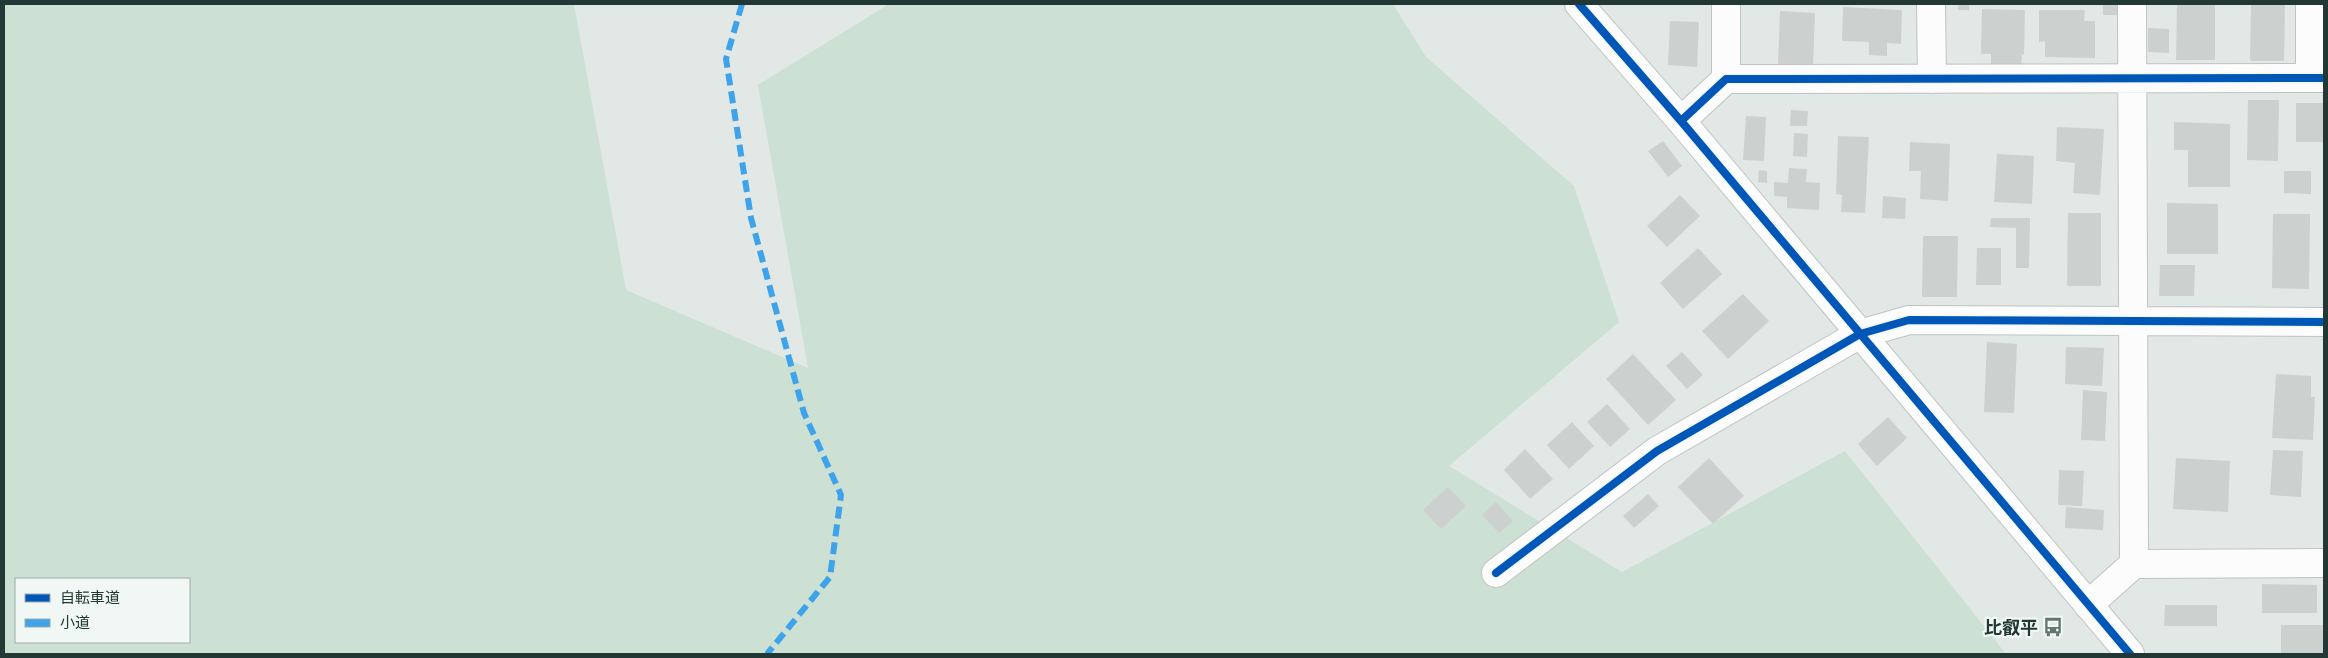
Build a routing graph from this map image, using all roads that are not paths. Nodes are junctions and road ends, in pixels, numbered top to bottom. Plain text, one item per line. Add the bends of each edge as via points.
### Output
1 (1579, 4) edge
2 (1726, 4) edge
3 (1930, 4) edge
4 (2132, 4) edge
5 (2310, 4) edge
6 (1932, 78) junction
7 (2132, 78) junction
8 (2317, 78) edge
9 (1726, 79) junction
10 (1681, 121) junction
11 (2133, 322) junction
12 (2324, 322) edge
13 (1860, 334) junction
14 (2324, 563) edge
15 (2134, 564) junction
16 (1496, 573) dead end
17 (2088, 605) junction
18 (2130, 654) edge

1 - 10 street
2 - 9 street
3 - 6 street
4 - 7 street
5 - 8 street
6 - 7 street
6 - 9 street
7 - 8 street
7 - 11 street
9 - 10 street
10 - 13 street
11 - 12 street
11 - 13 street via 1909,320
11 - 15 street
13 - 16 street via 1657,451
13 - 17 street
14 - 15 street
15 - 17 street
17 - 18 street

